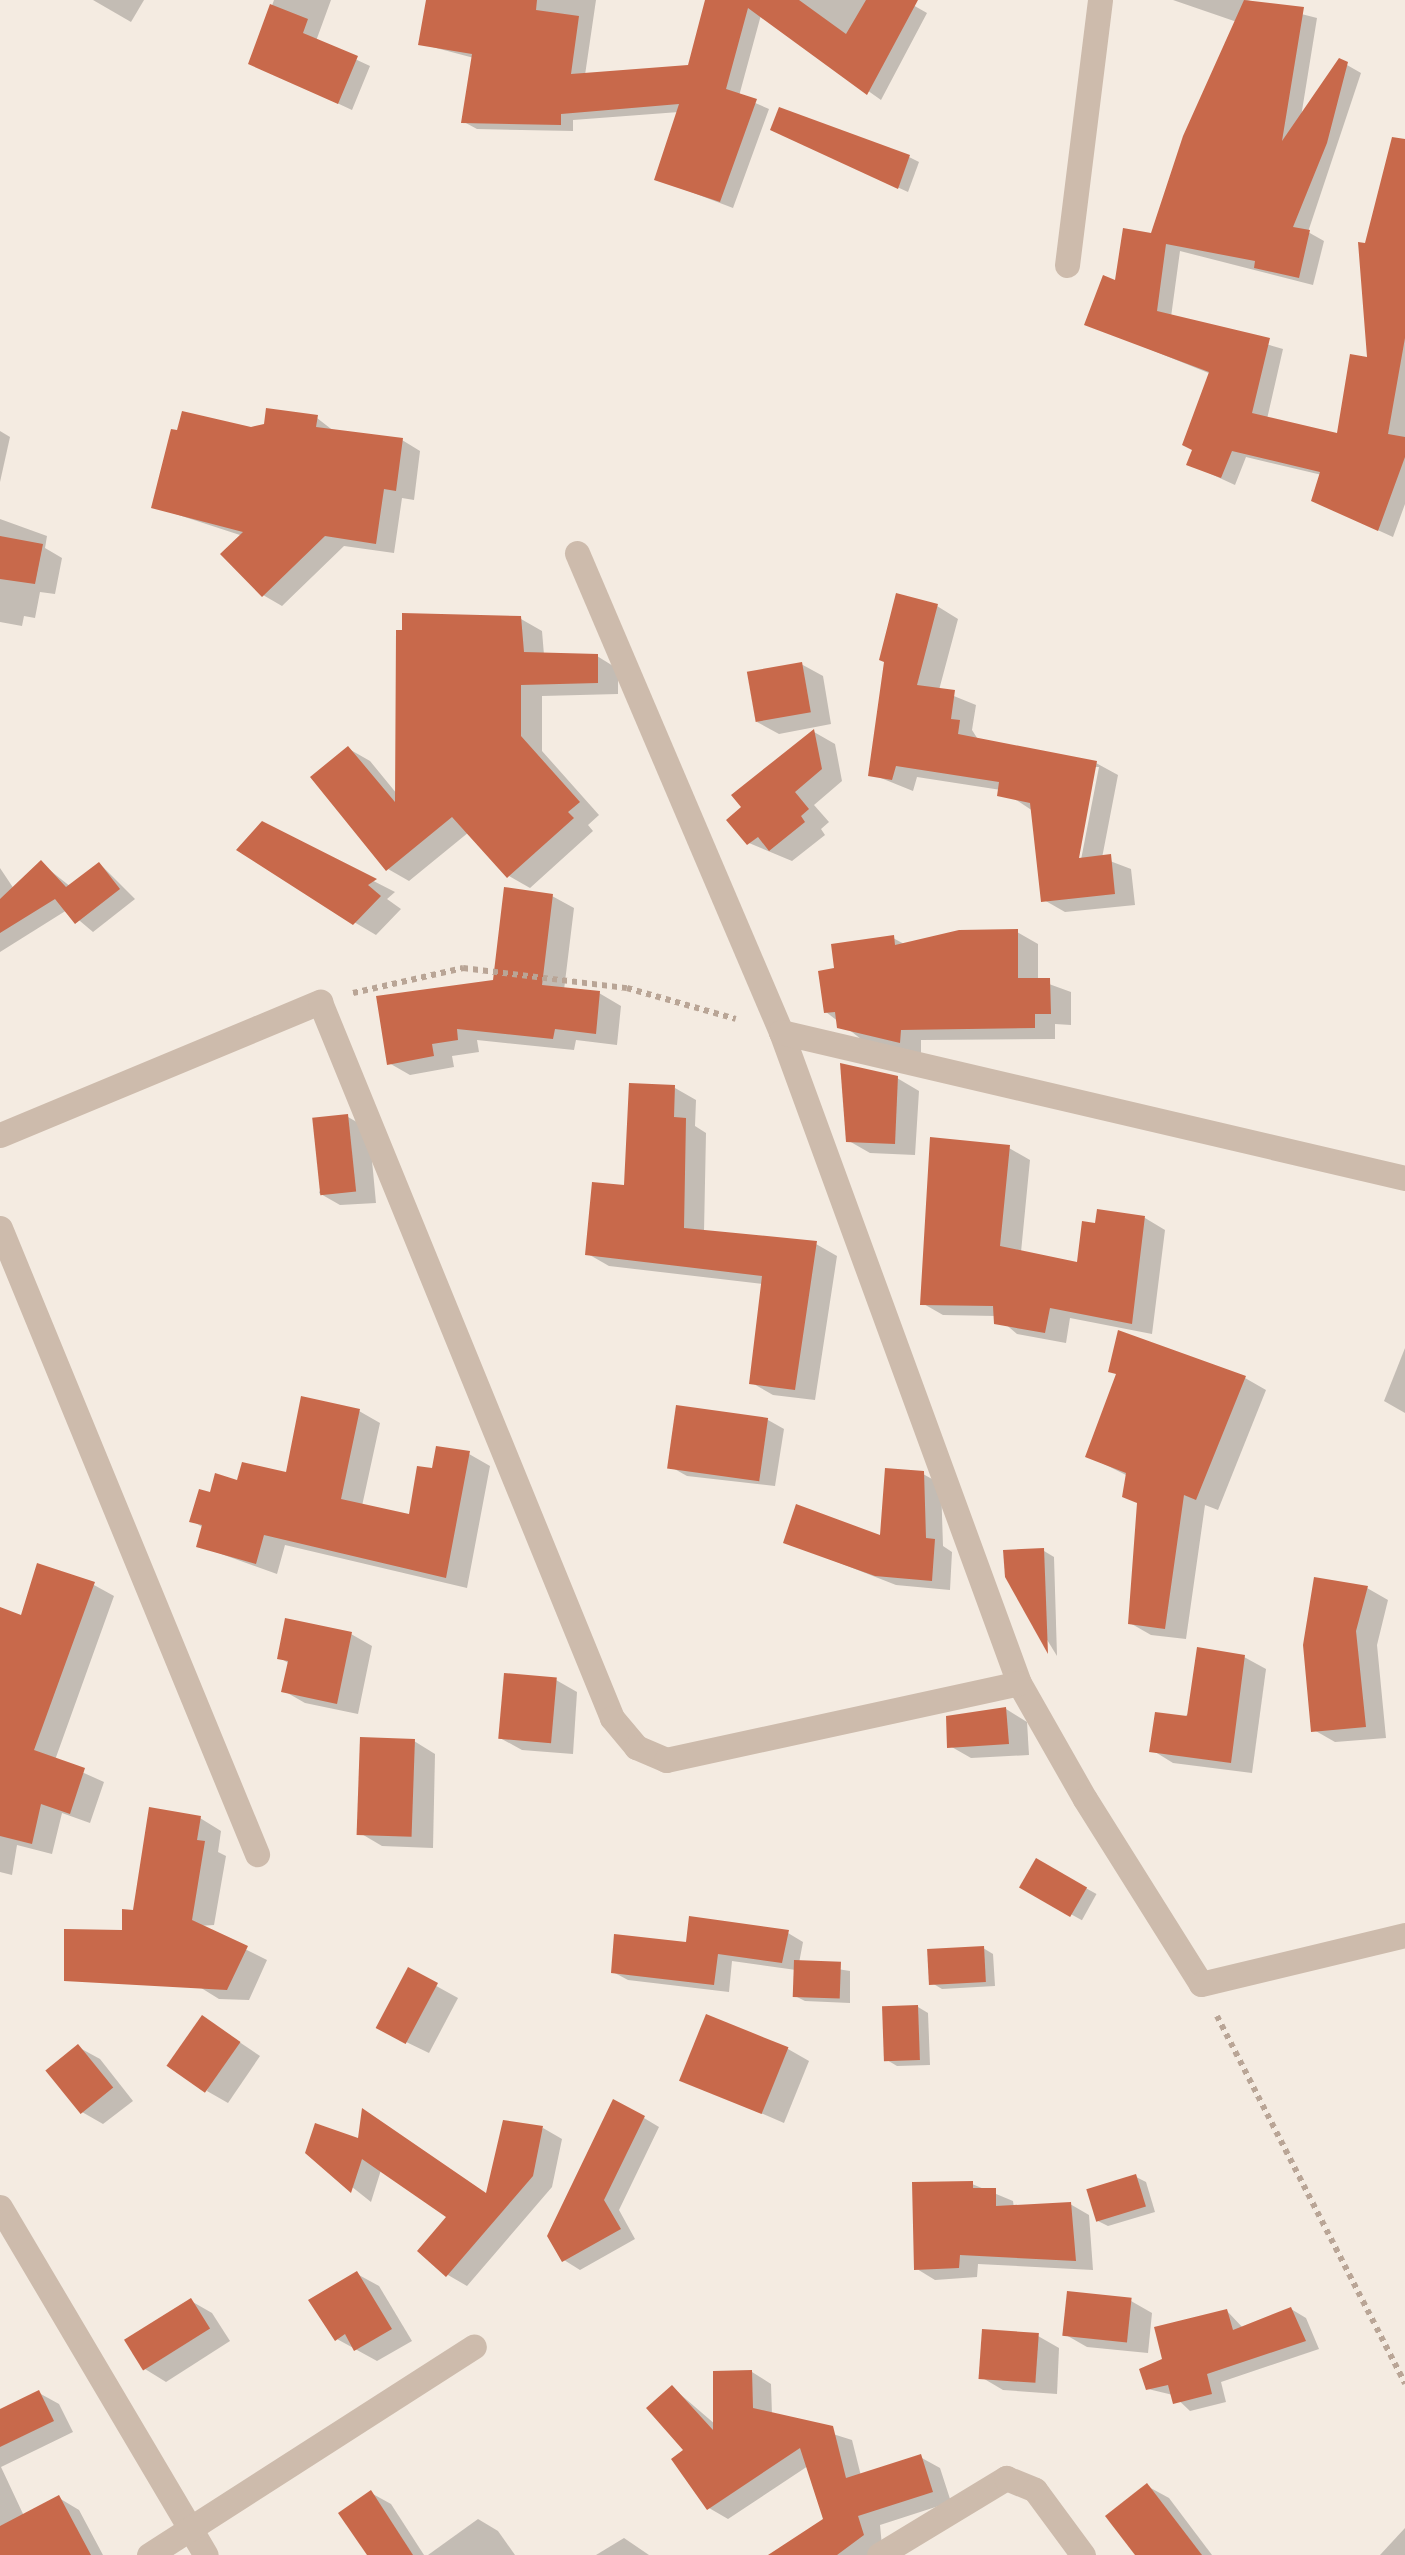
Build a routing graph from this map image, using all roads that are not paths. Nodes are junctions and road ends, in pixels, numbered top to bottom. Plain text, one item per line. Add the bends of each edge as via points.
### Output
1 (1100, 0) edge
2 (1067, 265) dead end
3 (578, 554) dead end
4 (781, 1032) junction
5 (0, 1135) edge
6 (1405, 1178) edge
7 (0, 1228) edge
8 (1019, 1683) junction
9 (257, 1854) dead end
10 (1405, 1936) edge
11 (0, 2207) edge
12 (474, 2346) dead end
13 (192, 2531) junction
14 (149, 2555) edge
15 (206, 2555) edge
16 (879, 2555) edge
17 (1083, 2555) edge

1 - 2 street
3 - 4 street
4 - 6 street
4 - 8 street
5 - 8 street via 320,1002 612,1718 636,1747 666,1760
7 - 9 street
8 - 10 street via 1200,1984
11 - 13 street
12 - 13 street
13 - 14 street
13 - 15 street
16 - 17 street via 1006,2478 1035,2490

